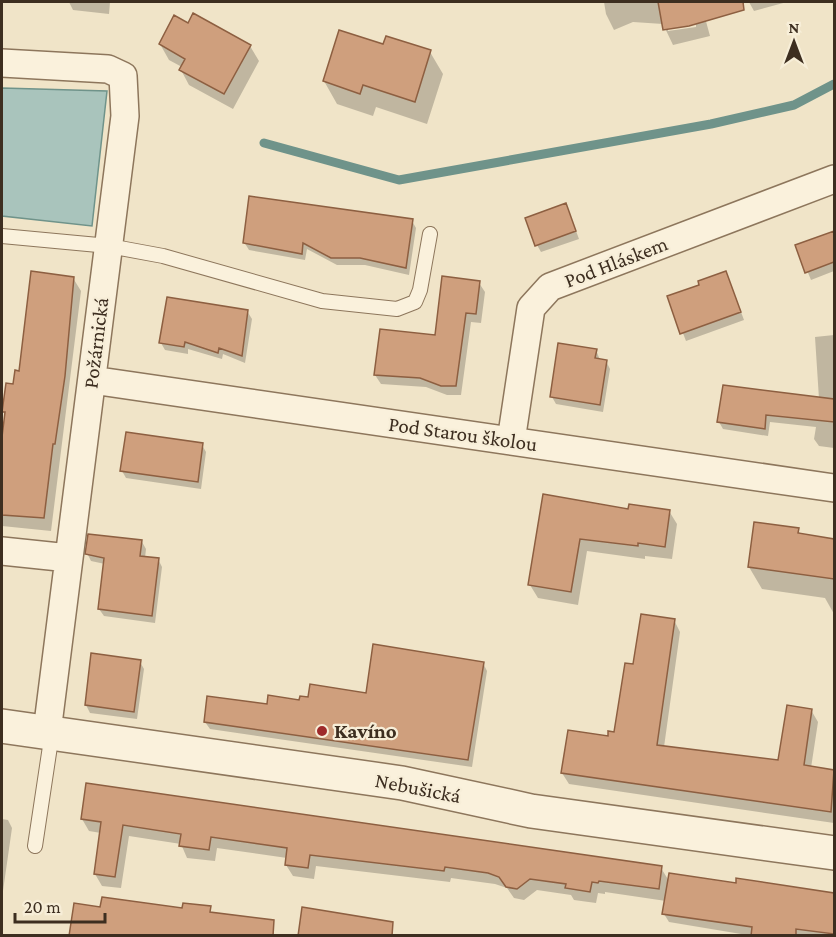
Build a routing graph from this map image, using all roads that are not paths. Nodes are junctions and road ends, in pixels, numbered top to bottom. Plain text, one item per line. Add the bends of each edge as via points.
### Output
1 (2, 63) edge
2 (834, 179) edge
3 (430, 234) dead end
4 (2, 236) edge
5 (109, 246) junction
6 (92, 380) junction
7 (511, 441) junction
8 (834, 488) edge
9 (2, 551) edge
10 (69, 558) junction
11 (2, 726) edge
12 (49, 733) junction
13 (35, 846) dead end
14 (834, 854) edge

1 - 5 street, Požárnická via 108,69 123,76 125,116
2 - 7 street, Pod Hláskem via 550,287 531,308
3 - 5 lane via 415,302 396,309 322,301 163,256
4 - 5 lane
5 - 6 street, Požárnická
6 - 7 street, Pod Starou školou
6 - 10 street, Požárnická
7 - 8 street, Pod Starou školou
9 - 10 street
10 - 12 street, Požárnická
11 - 12 street, Nebušická
12 - 13 lane
12 - 14 street, Nebušická via 402,783 531,812

